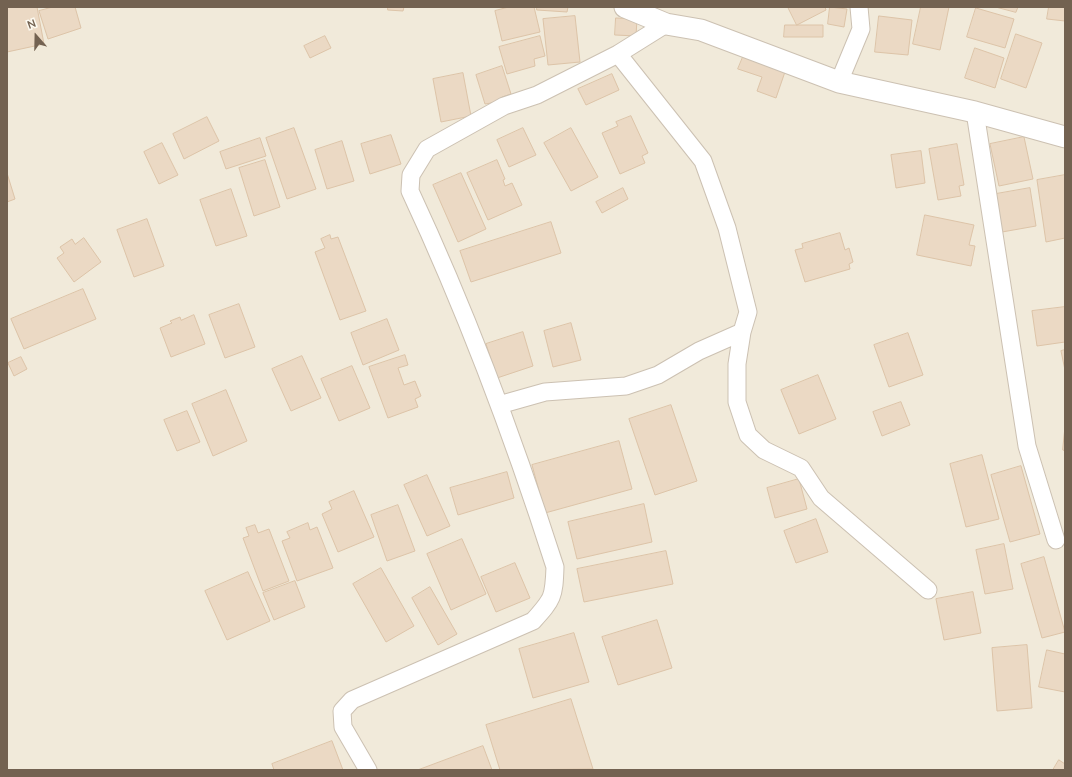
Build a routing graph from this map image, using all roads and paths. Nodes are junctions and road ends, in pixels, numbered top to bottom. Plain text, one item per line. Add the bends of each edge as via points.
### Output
1 (625, 7) edge
2 (859, 7) edge
3 (666, 24) junction
4 (618, 54) junction
5 (840, 82) junction
6 (975, 112) junction
7 (1065, 137) edge
8 (742, 332) junction
9 (499, 405) junction
10 (1056, 540) dead end
11 (928, 590) dead end
12 (368, 770) edge

1 - 3 street
2 - 5 street via 861,29
3 - 4 street
3 - 5 street via 701,30
4 - 8 street via 703,161 727,228 748,312
4 - 9 street via 537,95 504,106 427,149 411,175 410,191
5 - 6 street
6 - 7 street
6 - 10 street via 1027,446
8 - 9 street via 699,351 658,375 626,386 545,392
8 - 11 street via 737,364 737,402 748,435 764,450 800,468 821,498
9 - 12 street via 519,456 555,567 555,586 550,602 533,621 352,700 342,711 343,727

